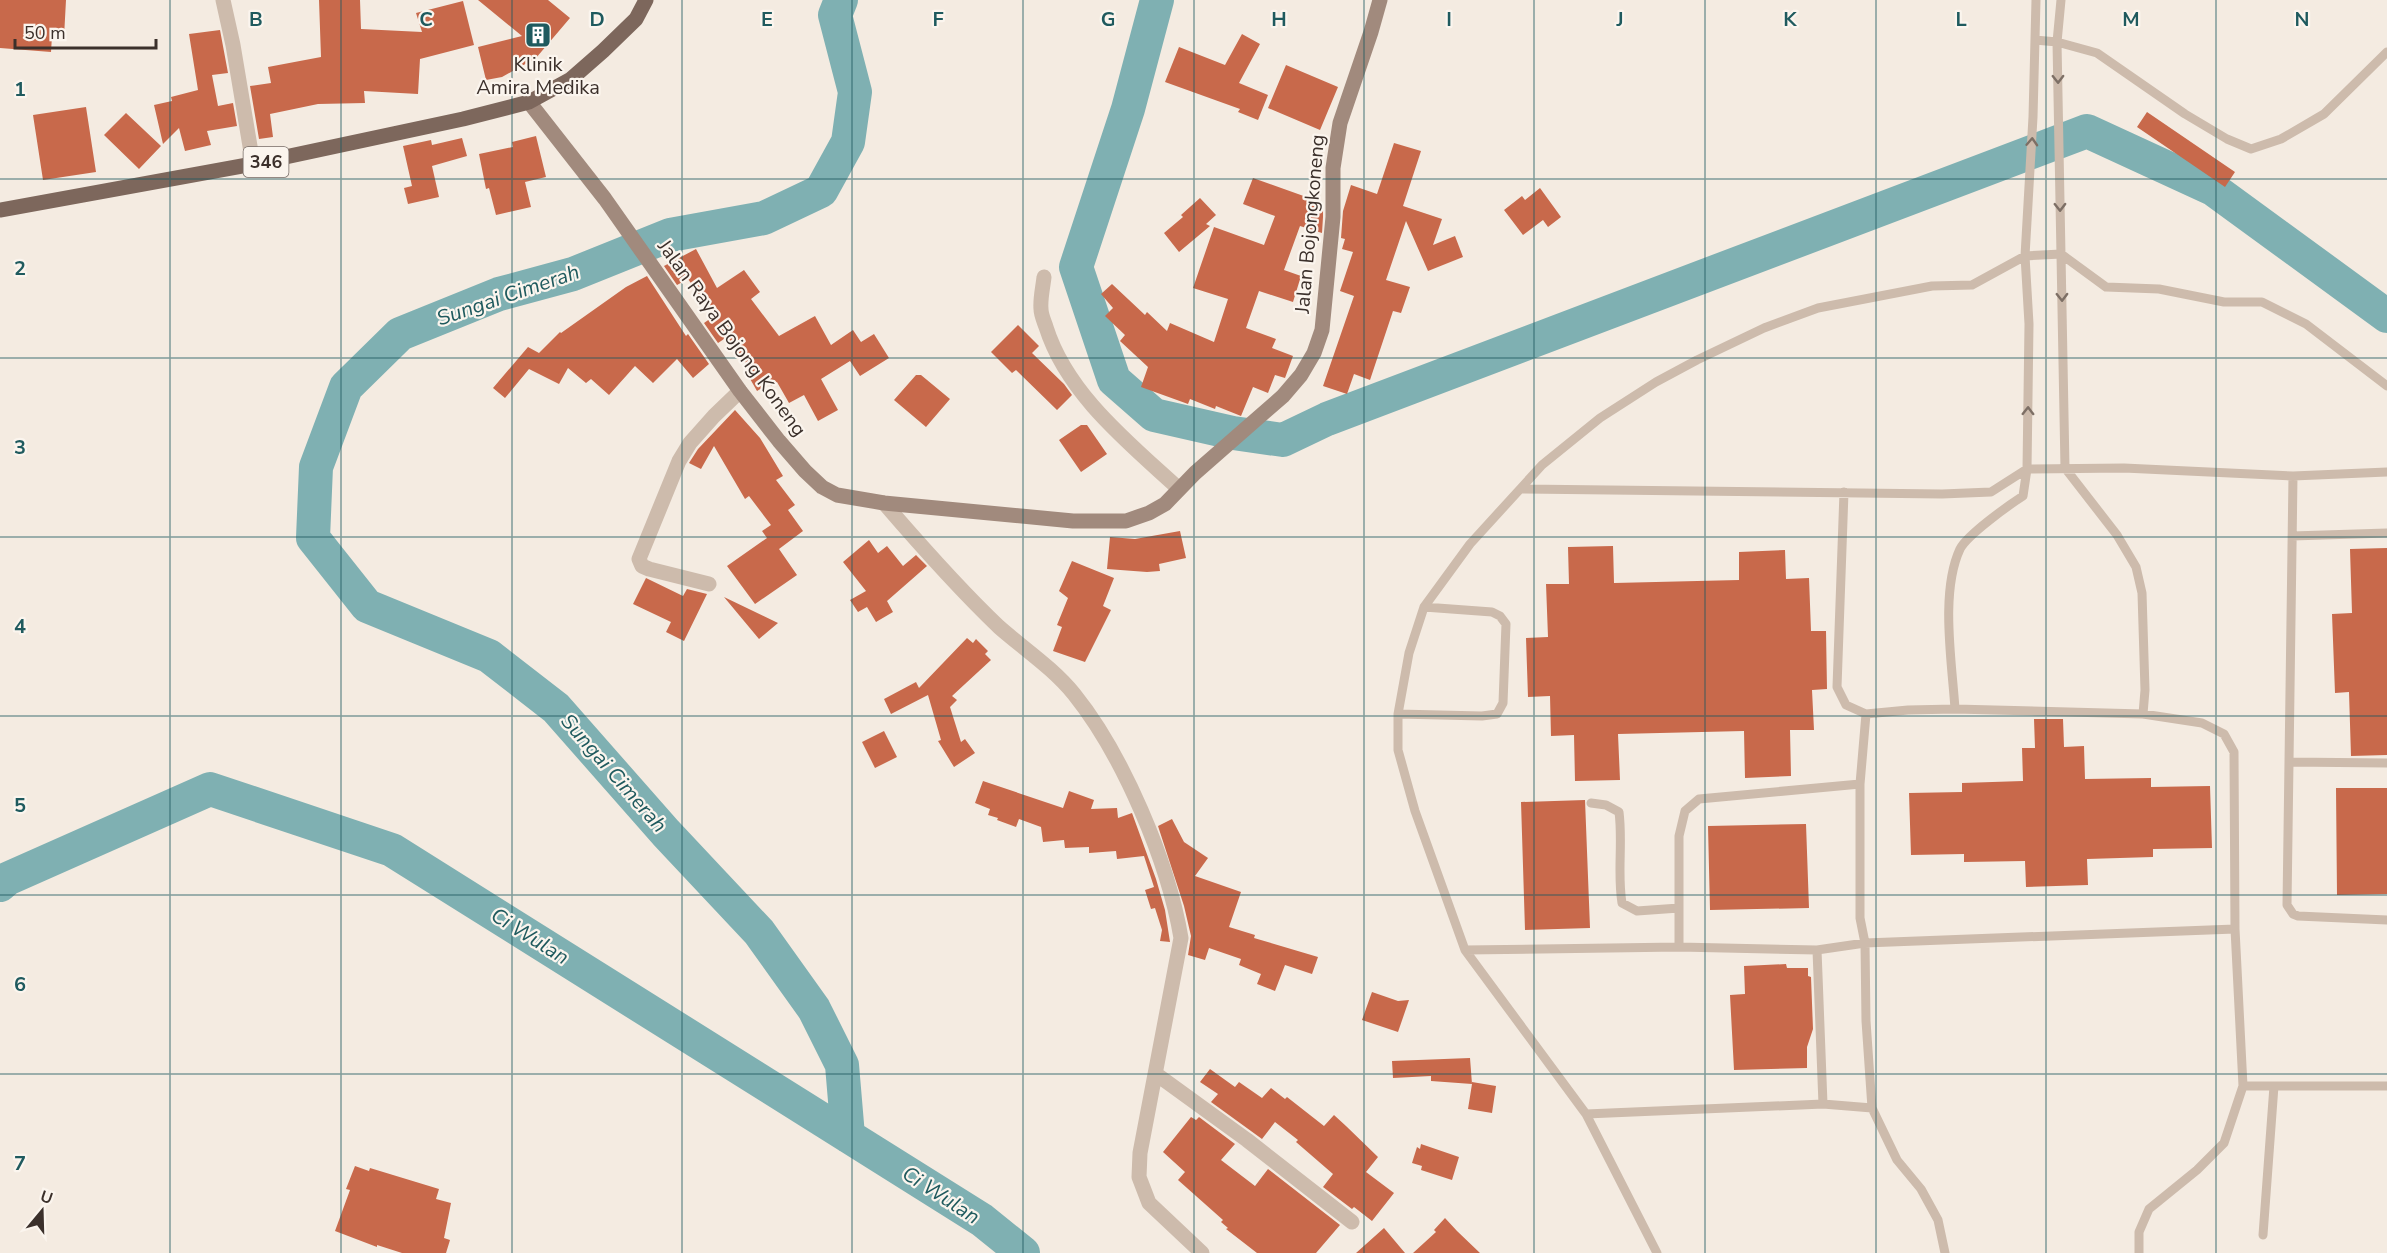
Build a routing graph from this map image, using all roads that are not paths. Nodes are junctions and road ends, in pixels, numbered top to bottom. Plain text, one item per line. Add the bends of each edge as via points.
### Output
1 (223, 0) edge
2 (646, 0) edge
3 (1380, 0) edge
4 (2036, 0) edge
5 (2061, 0) edge
6 (2035, 40) junction
7 (2057, 42) junction
8 (2387, 52) edge
9 (529, 102) junction
10 (253, 164) junction
11 (0, 210) edge
12 (2061, 254) junction
13 (2025, 255) junction
14 (1044, 277) dead end
15 (2387, 386) edge
16 (740, 391) junction
17 (1244, 428) joint
18 (2066, 468) junction
19 (2027, 469) junction
20 (2387, 472) edge
21 (2293, 476) junction
22 (1179, 489) junction
23 (1522, 489) junction
24 (1844, 492) junction
25 (884, 503) junction
26 (2387, 533) edge
27 (2292, 536) junction
28 (709, 584) dead end
29 (1424, 607) junction
30 (1955, 709) junction
31 (1398, 714) junction
32 (1866, 714) junction
33 (2143, 714) junction
34 (2289, 762) junction
35 (2387, 763) edge
36 (1860, 784) junction
37 (1591, 803) dead end
38 (1679, 908) junction
39 (2387, 920) edge
40 (2235, 929) junction
41 (1865, 943) junction
42 (1679, 947) junction
43 (1465, 950) junction
44 (1817, 950) junction
45 (1156, 1074) junction
46 (2243, 1086) junction
47 (2274, 1086) junction
48 (2387, 1086) edge
49 (1823, 1104) junction
50 (1872, 1108) junction
51 (1586, 1114) junction
52 (1352, 1222) dead end
53 (2263, 1235) dead end
54 (1202, 1253) edge
55 (1657, 1253) edge
56 (1945, 1253) edge
57 (2139, 1253) edge

1 - 10 street
2 - 9 main road, 346 via 636,19 603,51 570,79
3 - 17 main road, Jalan Bojongkoneng via 1340,123 1333,168 1333,217 1322,330 1301,375 1283,396
4 - 6 lane
5 - 7 lane
6 - 7 lane
13 -> 6 lane
7 - 8 lane via 2097,53 2185,114 2251,149 2281,140 2324,114
7 -> 12 lane
9 - 10 main road, 346
9 - 16 main road, Jalan Raya Bojong Koneng via 605,199
10 - 11 main road, 346
12 - 13 lane
12 - 15 lane via 2106,287 2159,289 2224,302 2262,302 2306,324
12 -> 18 lane
19 -> 13 lane via 2029,324
13 - 23 lane via 1972,285 1932,286 1860,299 1818,308 1764,328 1656,382 1600,418 1542,465
14 - 22 street via 1041,310 1063,364 1126,440
16 - 25 main road, Jalan Raya Bojong Koneng via 822,487 837,495
16 - 28 street via 690,443 679,461 639,559 649,569
17 - 22 main road, Jalan Raya Bojong Koneng
18 - 19 lane
18 - 21 lane
18 - 33 lane via 2136,567 2142,592
19 - 24 lane via 1991,492
19 - 30 lane via 2023,496 1961,547 1950,579
20 - 21 lane
21 - 27 lane
22 - 25 main road, Jalan Raya Bojong Koneng via 1166,504 1149,513 1103,522
23 - 24 lane
23 - 29 lane via 1470,544
24 - 32 lane via 1838,687 1846,705
25 - 45 street via 947,576 1073,693 1108,743 1130,786 1164,870 1181,938
26 - 27 lane
27 - 34 lane
29 - 31 lane via 1409,653
29 - 31 lane via 1492,612 1500,616 1506,624 1503,703 1497,714 1482,716
30 - 32 lane
30 - 33 lane
31 - 43 lane via 1398,750 1414,811
32 - 36 lane
33 - 40 lane via 2202,723 2224,734 2234,752
34 - 35 lane
34 - 39 lane via 2290,910 2298,916
36 - 38 lane via 1699,799 1685,811 1679,836
36 - 41 lane via 1860,918
37 - 38 lane via 1619,812 1622,903 1636,911
38 - 42 lane
40 - 41 lane
40 - 46 lane
41 - 44 lane
41 - 50 lane
42 - 43 lane
42 - 44 lane
43 - 51 lane
44 - 49 lane
45 - 52 street
45 - 54 street via 1139,1178 1149,1203
46 - 47 lane
46 - 57 lane via 2224,1143 2149,1209 2139,1232
47 - 48 lane
47 - 53 lane
49 - 50 lane
49 - 51 lane
50 - 56 lane via 1897,1160 1921,1189 1938,1220
51 - 55 lane

